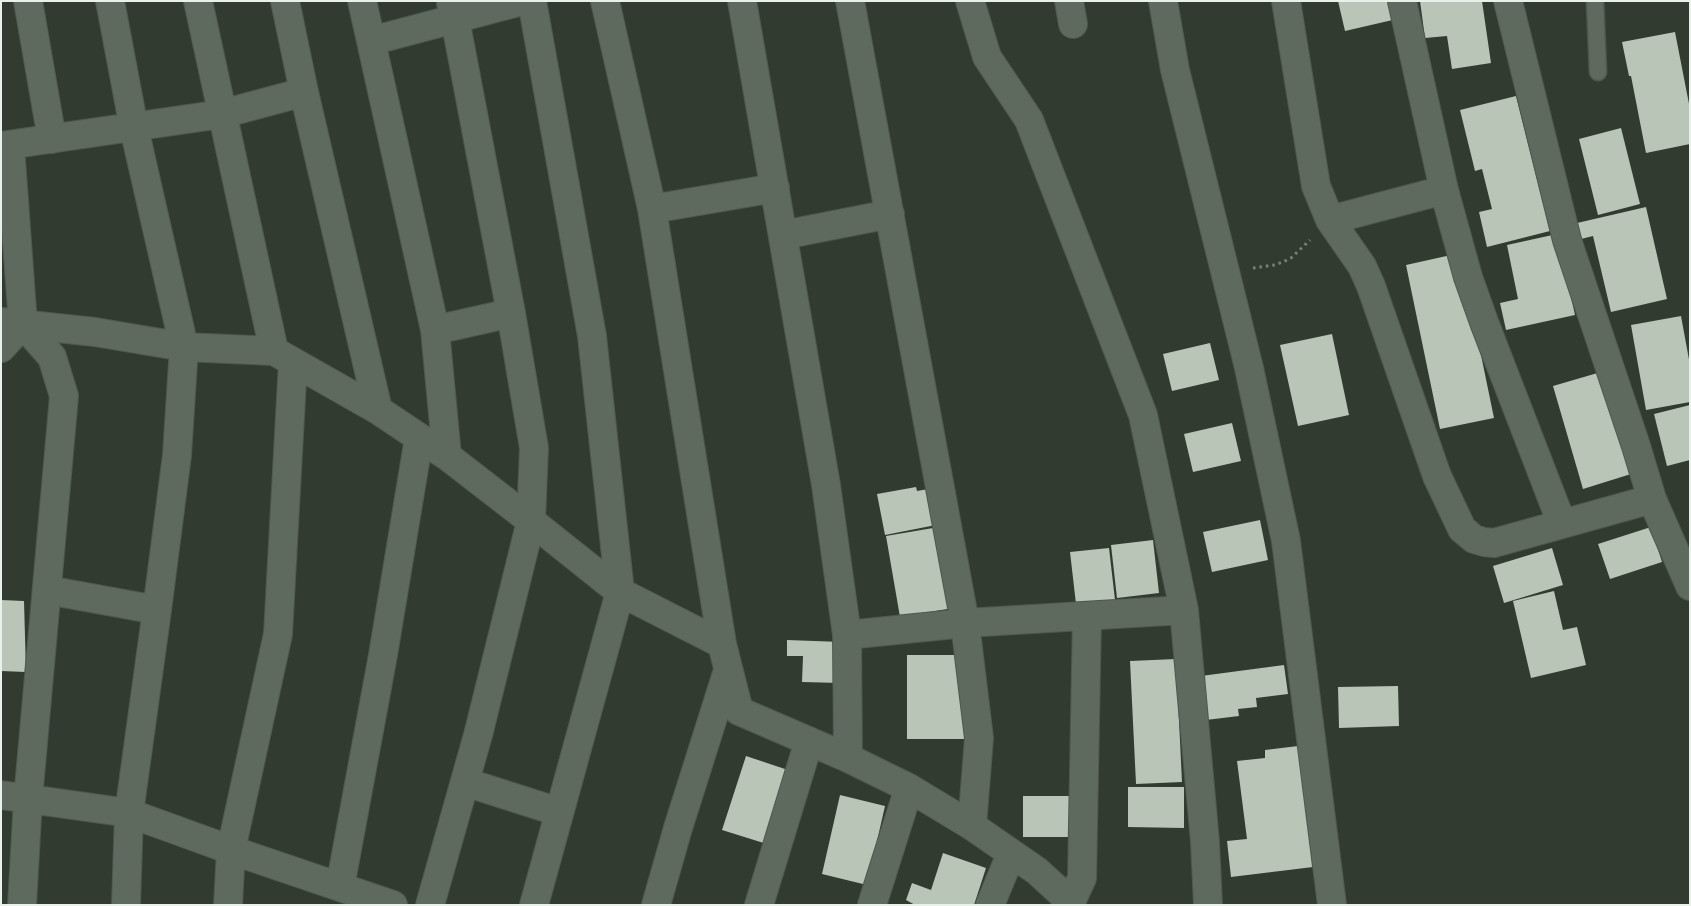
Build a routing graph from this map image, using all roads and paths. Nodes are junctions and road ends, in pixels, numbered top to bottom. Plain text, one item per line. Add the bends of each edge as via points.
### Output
1 (28, 1) edge
2 (110, 1) edge
3 (198, 1) edge
4 (285, 1) edge
5 (362, 1) edge
6 (522, 1) edge
7 (532, 1) edge
8 (605, 1) edge
9 (742, 1) edge
10 (850, 1) edge
11 (970, 1) edge
12 (1163, 1) edge
13 (1286, 1) edge
14 (1402, 1) edge
15 (1508, 1) edge
16 (1595, 1) edge
17 (453, 10) edge
18 (371, 41) junction
19 (1598, 72) dead end
20 (304, 92) junction
21 (222, 114) junction
22 (134, 128) junction
23 (52, 139) junction
24 (6, 146) edge
25 (775, 188) junction
26 (1444, 190) junction
27 (652, 209) junction
28 (890, 214) junction
29 (1330, 220) junction
30 (783, 235) junction
31 (1223, 268) junction
32 (511, 313) junction
33 (12, 323) edge
34 (435, 330) junction
35 (184, 347) junction
36 (1, 348) edge
37 (283, 356) junction
38 (378, 410) junction
39 (419, 438) junction
40 (447, 456) junction
41 (1652, 499) junction
42 (531, 521) junction
43 (1562, 524) junction
44 (1690, 586) edge
45 (47, 590) junction
46 (620, 592) junction
47 (157, 610) junction
48 (1184, 610) junction
49 (1086, 616) junction
50 (965, 624) junction
51 (847, 635) junction
52 (725, 657) junction
53 (809, 741) junction
54 (848, 758) junction
55 (465, 782) junction
56 (909, 788) junction
57 (1, 795) edge
58 (28, 799) junction
59 (559, 812) junction
60 (129, 813) junction
61 (972, 826) junction
62 (231, 850) junction
63 (1011, 854) junction
64 (340, 887) junction
65 (1071, 903) edge
66 (22, 905) edge
67 (126, 905) edge
68 (228, 905) edge
69 (393, 905) edge
70 (430, 905) edge
71 (534, 905) edge
72 (656, 905) edge
73 (759, 905) edge
74 (872, 905) edge
75 (990, 905) edge
76 (1208, 905) edge
77 (1332, 905) edge

1 - 23 street
2 - 22 street
3 - 21 street
4 - 20 street
5 - 18 street
6 - 17 street
7 - 46 street via 592,336
8 - 27 street
9 - 25 street
10 - 28 street
11 - 48 street via 987,57 1029,120 1143,415
12 - 31 street via 1175,70
13 - 29 street via 1312,168
14 - 26 street
15 - 41 street via 1567,240
16 - 19 lane
17 - 18 street
17 - 32 street
18 - 34 street
20 - 21 street
20 - 38 street
21 - 22 street
21 - 37 street
22 - 23 street
22 - 35 street
23 - 24 street
24 - 33 street
25 - 27 street
25 - 30 street
26 - 29 street
26 - 43 street via 1468,277
27 - 52 street
28 - 30 street
28 - 50 street
29 - 31 path via 1283,262 1264,267
29 - 43 street via 1358,260 1371,286 1437,476 1462,529 1474,539 1494,543
30 - 51 street via 826,485
31 - 77 street via 1249,368 1286,541
32 - 34 street
32 - 42 street via 534,448
33 - 35 street via 95,332
33 - 36 street
33 - 45 street via 52,357 64,396
34 - 40 street
35 - 37 street
35 - 47 street via 177,455
37 - 38 street
37 - 62 street via 278,634
38 - 39 street
39 - 40 street
39 - 64 street
40 - 42 street
41 - 43 street
41 - 44 street
42 - 46 street
42 - 55 street
45 - 47 street
45 - 58 street
46 - 52 street
46 - 59 street
47 - 60 street
48 - 49 street
48 - 76 street
49 - 50 street
49 - 65 street via 1082,878
50 - 51 street
50 - 61 street via 979,738
51 - 54 street
52 - 53 street via 739,711
52 - 72 street
53 - 54 street
53 - 73 street
54 - 56 street
55 - 59 street
55 - 70 street
56 - 61 street
56 - 74 street
57 - 58 street
58 - 60 street
58 - 66 street
59 - 71 street
60 - 62 street
60 - 67 street
61 - 63 street
62 - 64 street
62 - 68 street
63 - 65 street via 1037,871
63 - 75 street
64 - 69 street

